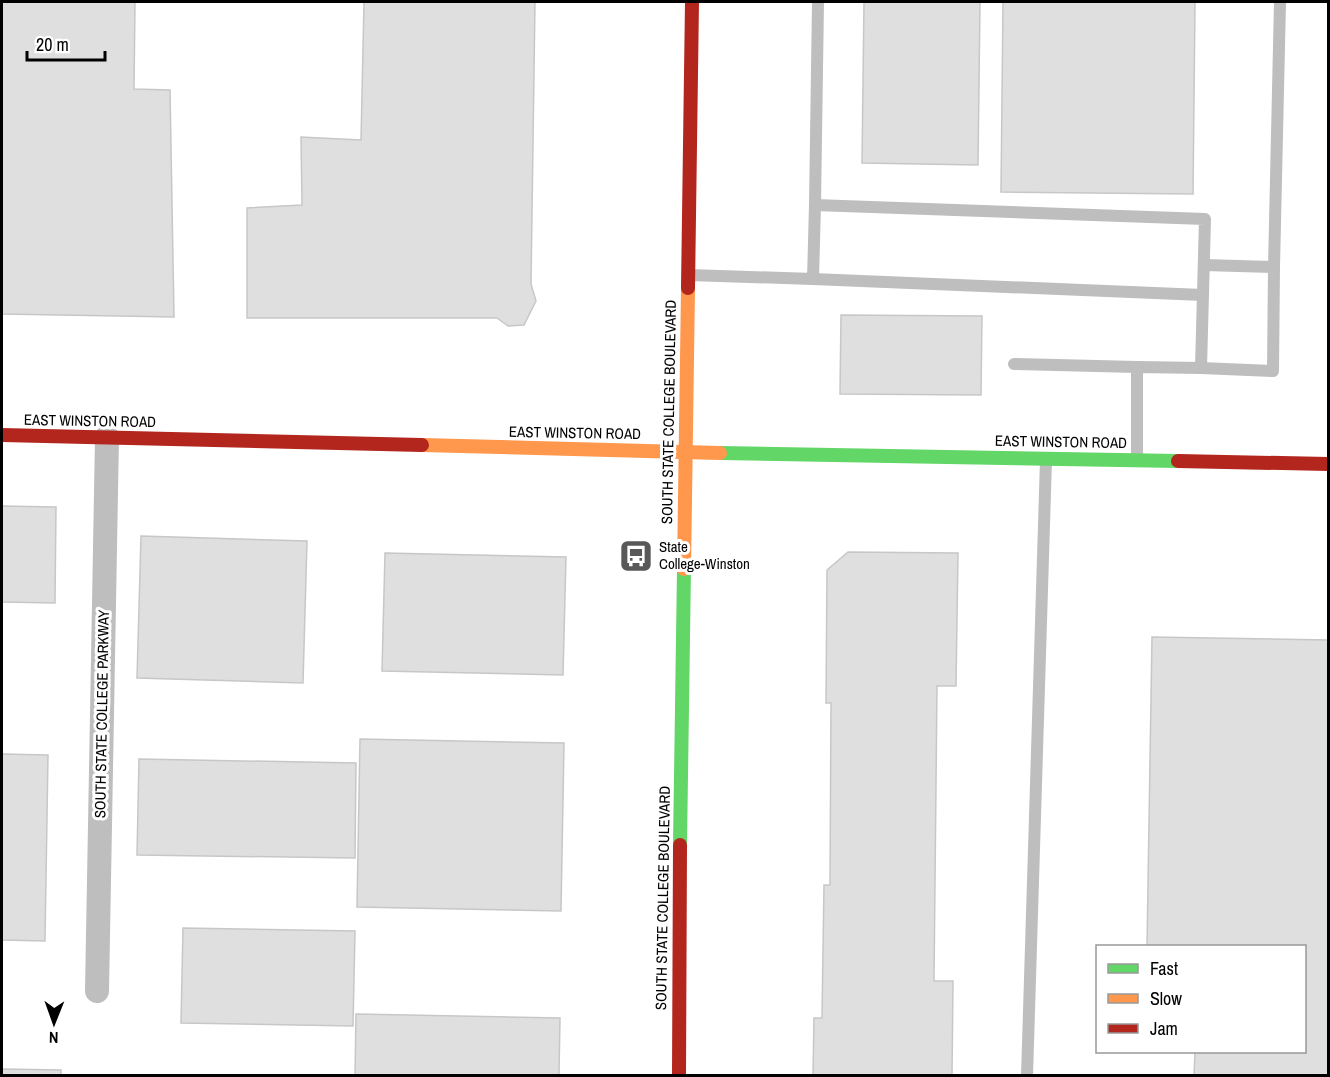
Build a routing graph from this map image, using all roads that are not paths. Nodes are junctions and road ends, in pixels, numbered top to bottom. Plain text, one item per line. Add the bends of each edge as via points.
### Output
1 (692, 2) edge
2 (818, 2) edge
3 (1280, 2) edge
4 (815, 205) junction
5 (1204, 265) junction
6 (1274, 267) junction
7 (688, 275) junction
8 (813, 279) junction
9 (1203, 295) junction
10 (1014, 364) dead end
11 (1137, 367) junction
12 (1201, 368) junction
13 (2, 435) edge
14 (107, 437) junction
15 (685, 452) junction
16 (1046, 459) junction
17 (1137, 460) junction
18 (1329, 464) edge
19 (97, 991) dead end
20 (680, 1076) edge
21 (1027, 1076) edge

1 - 7 street, SOUTH STATE COLLEGE BOULEVARD
2 - 4 lane
3 - 6 lane
4 - 5 lane via 1205,219
4 - 8 lane
5 - 6 lane
5 - 9 lane
6 - 12 lane via 1273,371
7 - 8 lane
7 - 15 street, SOUTH STATE COLLEGE BOULEVARD
8 - 9 lane
9 - 12 lane
10 - 11 lane
11 - 12 lane
11 - 17 lane
13 - 14 street, EAST WINSTON ROAD
14 - 15 street, EAST WINSTON ROAD
14 - 19 street, SOUTH STATE COLLEGE PARKWAY
15 - 16 street, EAST WINSTON ROAD
15 - 20 street, SOUTH STATE COLLEGE BOULEVARD
16 - 17 street, EAST WINSTON ROAD
16 - 21 lane
17 - 18 street, EAST WINSTON ROAD

